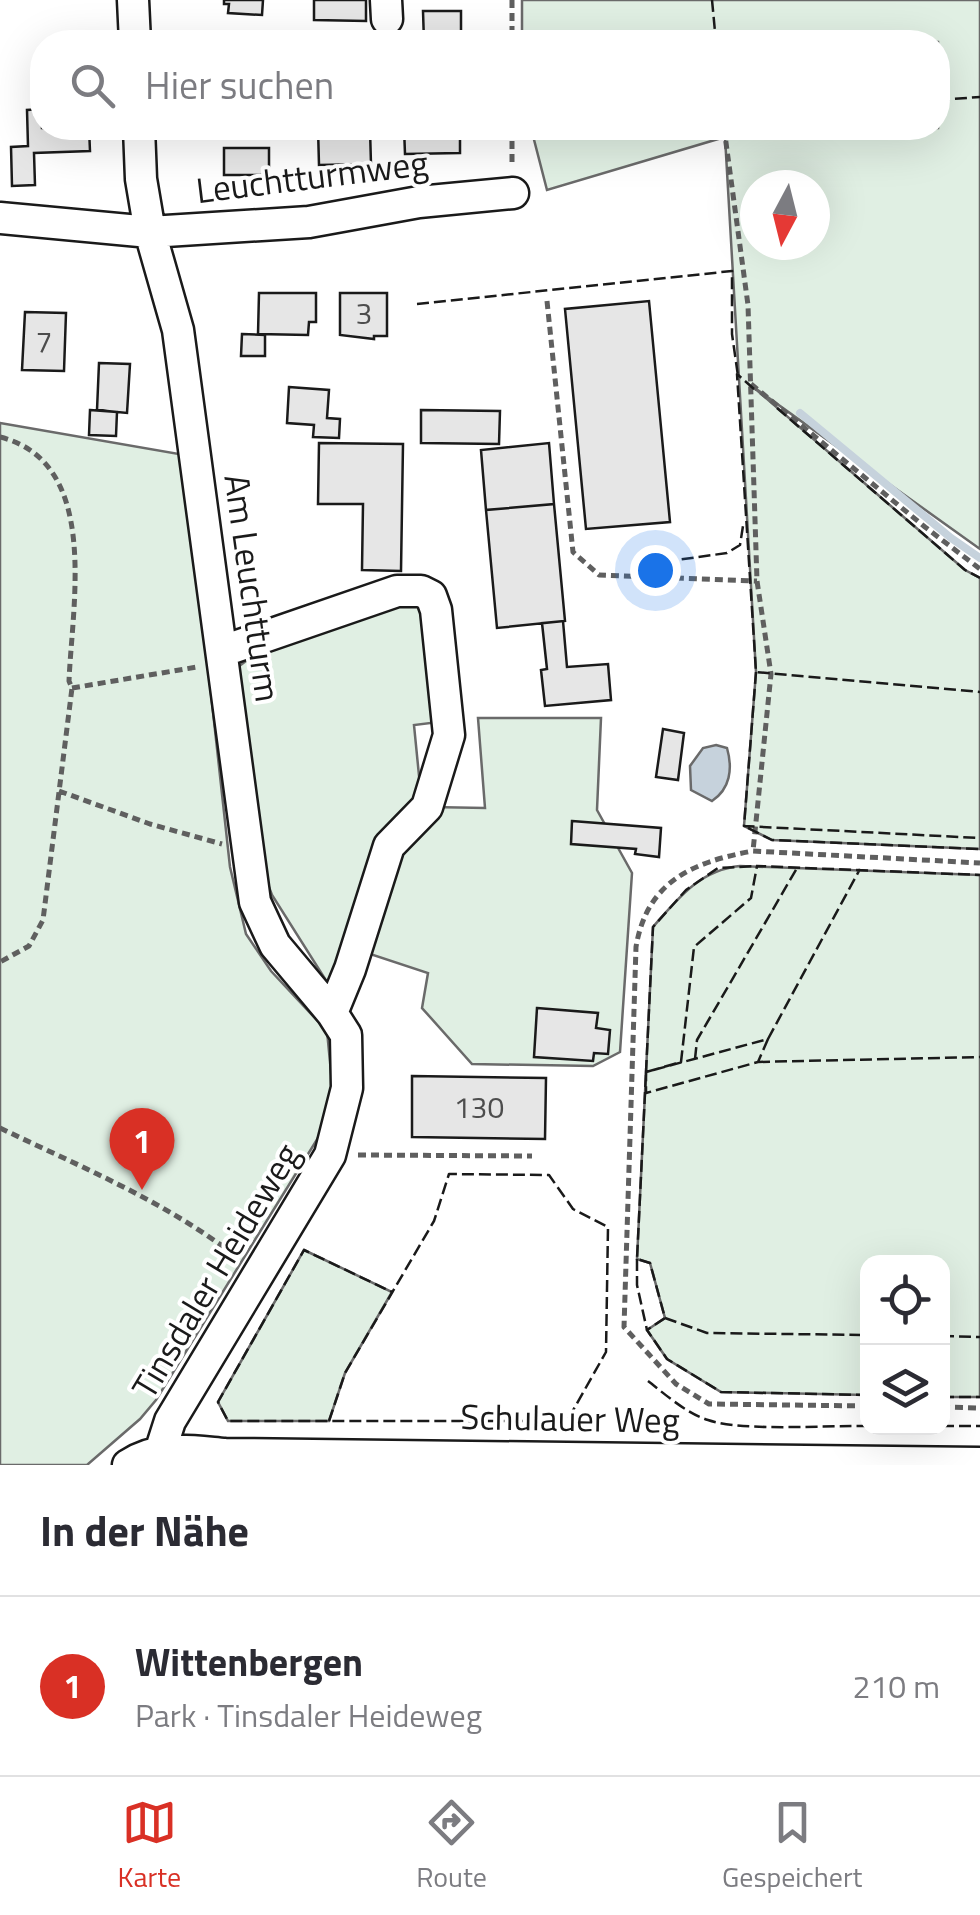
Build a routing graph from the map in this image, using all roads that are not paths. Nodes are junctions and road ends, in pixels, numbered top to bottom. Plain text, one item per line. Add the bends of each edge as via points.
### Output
1 (134, 0) edge
2 (135, 30) edge
3 (139, 140) edge
4 (513, 193) road end
5 (0, 218) edge
6 (150, 232) junction
7 (224, 657) junction
8 (339, 1024) junction
9 (160, 1452) junction
10 (980, 1463) edge
11 (128, 1465) edge

1 - 2 street
3 - 6 street, Am Leuchtturm
4 - 6 street, Leuchtturmweg via 308,222
5 - 6 street, Leuchtturmweg
6 - 7 street, Am Leuchtturm via 178,330
7 - 8 street, Am Leuchtturm via 255,902 275,946
7 - 8 street via 408,589 431,596 436,610 448,735 427,807 389,846
8 - 9 street, Tinsdaler Heideweg via 347,1088 330,1155 170,1421
9 - 10 street, Schulauer Weg
9 - 11 street, Tinsdaler Heideweg

